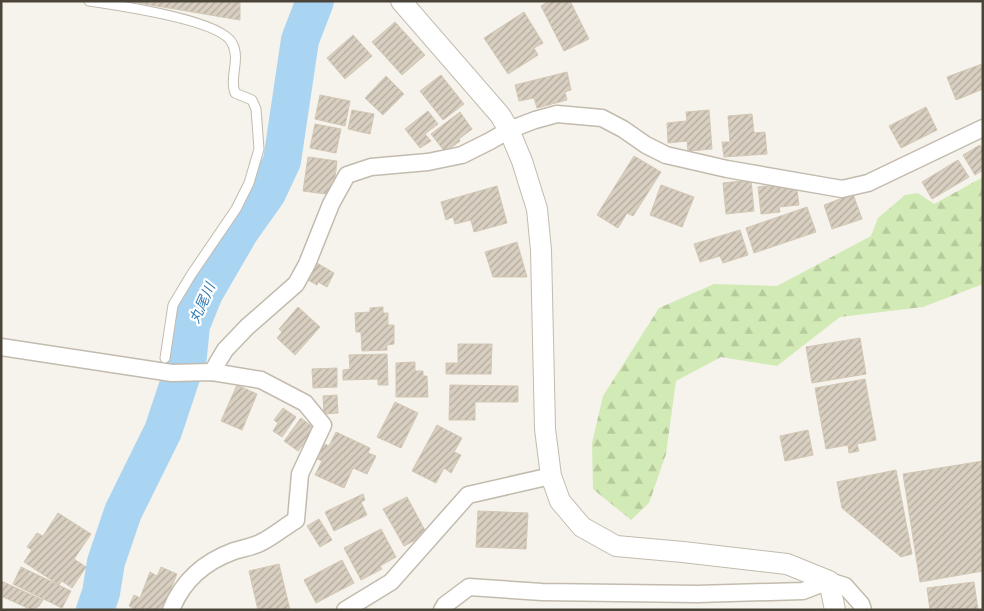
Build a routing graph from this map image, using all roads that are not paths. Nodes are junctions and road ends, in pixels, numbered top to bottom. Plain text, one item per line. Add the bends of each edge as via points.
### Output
1 (89, 1) edge
2 (401, 1) edge
3 (983, 128) edge
4 (509, 130) junction
5 (1, 347) edge
6 (165, 358) dead end
7 (212, 372) junction
8 (551, 476) junction
9 (829, 581) junction
10 (172, 610) edge
11 (345, 610) edge
12 (442, 610) edge
13 (835, 610) edge
14 (863, 610) edge

1 - 6 lane via 198,23 220,31 232,41 234,48 235,93 252,100 256,109 259,149 249,183 236,209 173,305
2 - 4 street via 494,108
3 - 4 street via 868,183 842,189 727,169 666,154 602,118 557,114
4 - 7 street via 462,155 371,167 347,175 296,284 225,350
4 - 8 street via 537,209 541,250 545,429
5 - 7 street via 172,372
7 - 10 street via 261,380 305,403 323,425 300,474 296,520 260,543 233,551 204,566 188,580 176,597
8 - 9 street via 560,501 582,527 616,546 787,564
8 - 11 street via 468,495 391,582
9 - 12 street via 803,591 697,594 542,592 469,586
9 - 13 street
9 - 14 street via 845,586

